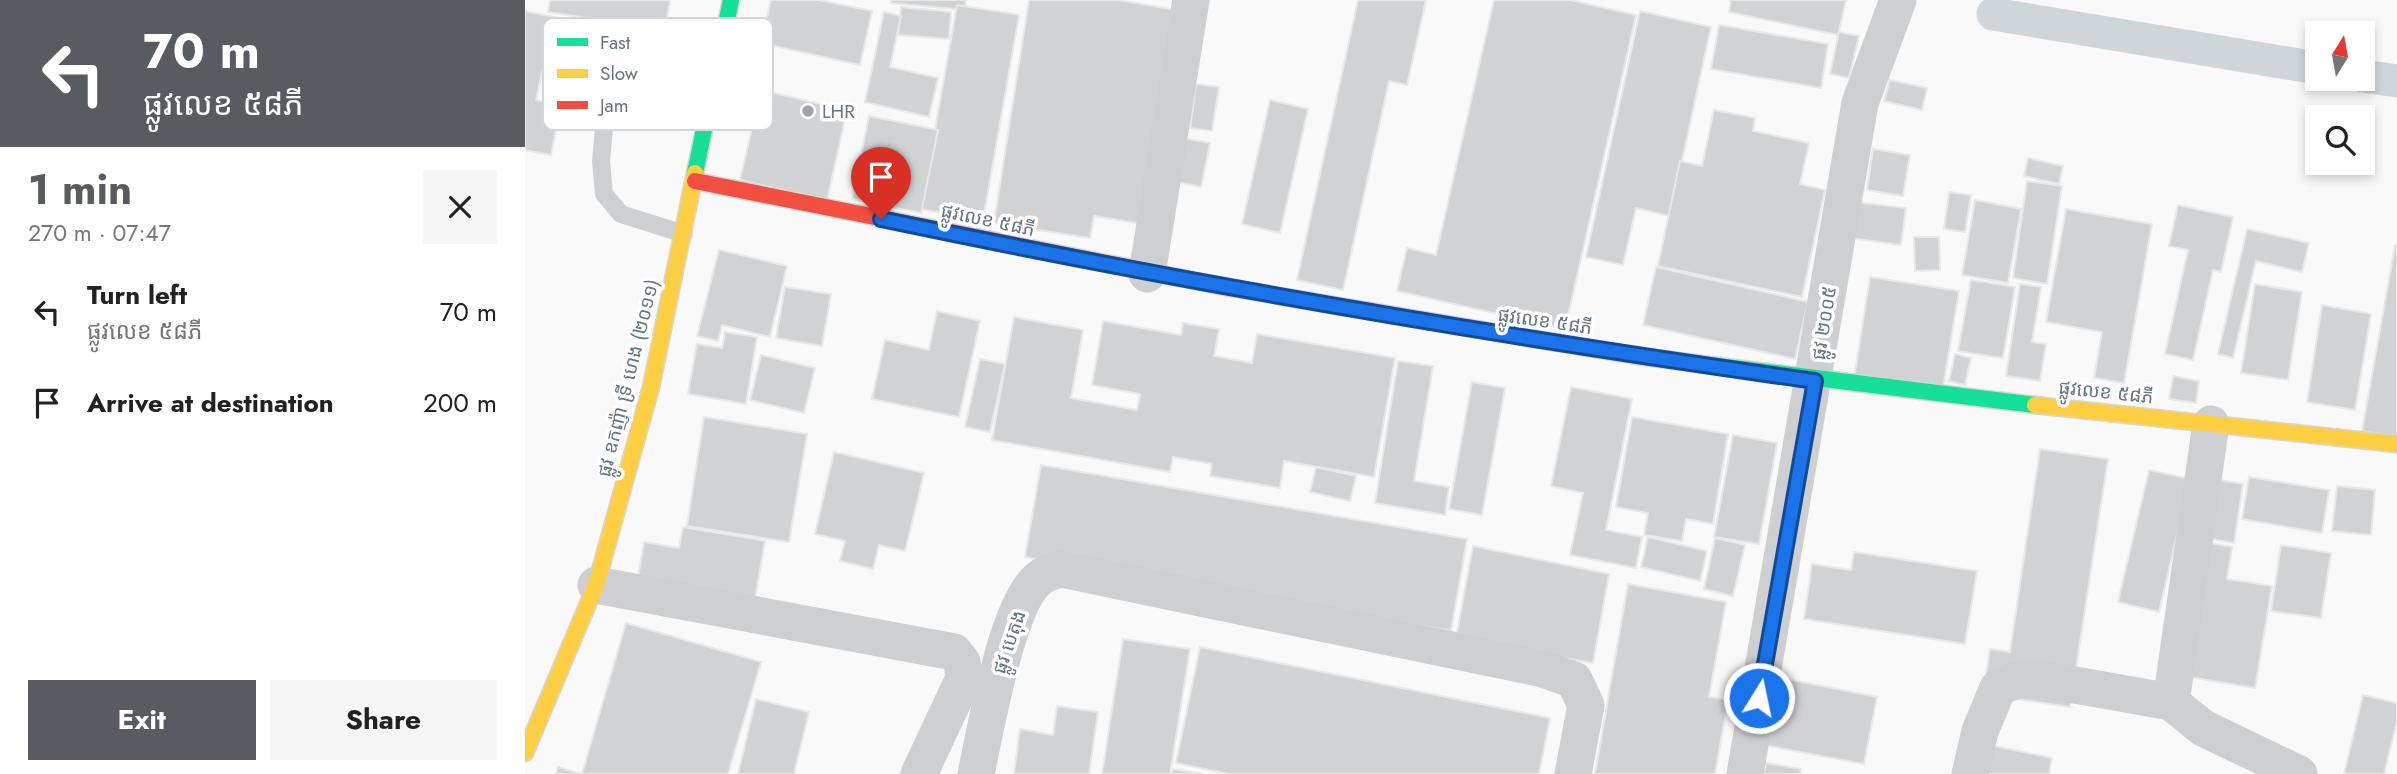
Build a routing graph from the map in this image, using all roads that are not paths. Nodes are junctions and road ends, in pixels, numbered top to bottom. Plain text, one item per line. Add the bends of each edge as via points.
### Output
1 (731, 0) edge
2 (1191, 0) edge
3 (1898, 0) edge
4 (727, 18) edge
5 (604, 130) edge
6 (705, 130) edge
7 (695, 181) junction
8 (684, 234) junction
9 (1147, 274) junction
10 (1815, 381) junction
11 (2211, 424) junction
12 (2397, 444) edge
13 (596, 585) junction
14 (2171, 702) junction
15 (525, 753) edge
16 (919, 774) edge
17 (976, 774) edge
18 (1573, 774) edge
19 (1745, 774) edge
20 (1970, 774) edge
21 (2299, 774) edge

1 - 4 street, ផ្លូវ ឧកញ៉ា ទ្រី ហេង (២០១១)
2 - 9 street
3 - 10 street, ផ្លូវ ២០០៥ via 1860,103
5 - 8 lane via 604,194 621,214
6 - 7 street, ផ្លូវ ឧកញ៉ា ទ្រី ហេង (២០១១)
7 - 8 street, ផ្លូវ ឧកញ៉ា ទ្រី ហេង (២០១១)
7 - 9 street, ផ្លូវលេខ ៥៨ភី
8 - 13 street, ផ្លូវ ឧកញ៉ា ទ្រី ហេង (២០១១) via 650,387
9 - 10 street, ផ្លូវលេខ ៥៨ភី via 1489,334
10 - 11 street, ផ្លូវលេខ ៥៨ភី
10 - 19 street, ផ្លូវ ២០០៥
11 - 12 street, ផ្លូវលេខ ៥៨ភី
11 - 14 street
13 - 15 street, ផ្លូវ ឧកញ៉ា ទ្រី ហេង (២០១១)
13 - 16 street via 954,652 963,662 964,678
14 - 20 street via 2019,679 1998,688 1980,731
14 - 21 street via 2203,728
17 - 18 street, ផ្លូវ បេតុង via 1000,656 1028,591 1040,577 1061,569 1543,669 1574,680 1586,705

